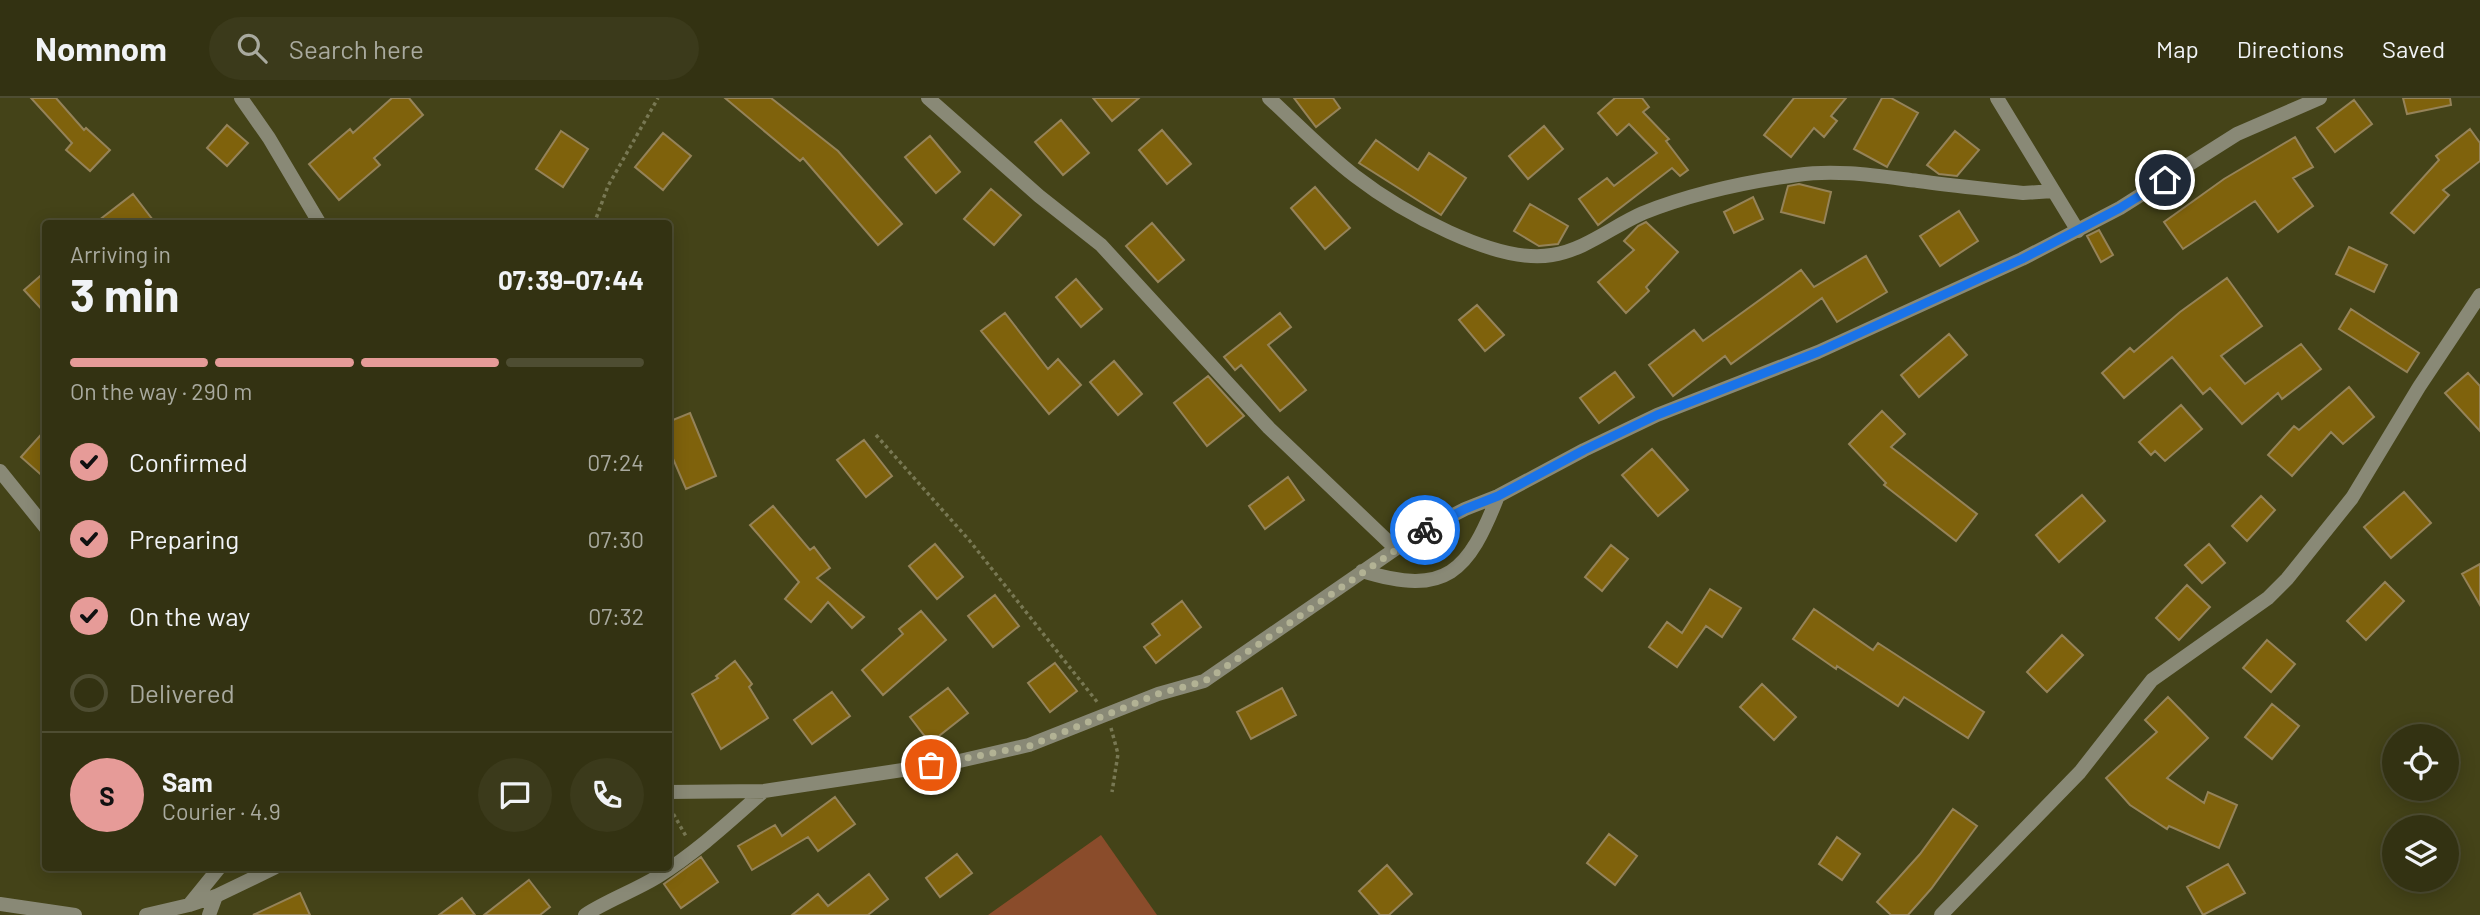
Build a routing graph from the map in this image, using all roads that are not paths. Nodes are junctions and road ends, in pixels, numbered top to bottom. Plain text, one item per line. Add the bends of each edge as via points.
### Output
1 (241, 98) edge
2 (928, 98) edge
3 (1269, 98) edge
4 (1997, 98) edge
5 (2320, 98) edge
6 (2053, 191) junction
7 (318, 220) edge
8 (2078, 231) junction
9 (2480, 295) edge
10 (0, 471) edge
11 (1498, 496) junction
12 (42, 523) edge
13 (1395, 548) junction
14 (1362, 571) junction
15 (764, 790) junction
16 (672, 792) edge
17 (672, 868) edge
18 (217, 871) edge
19 (268, 871) edge
20 (667, 871) edge
21 (216, 896) junction
22 (0, 904) edge
23 (189, 905) junction
24 (75, 915) edge
25 (146, 915) edge
26 (209, 915) edge
27 (585, 915) edge
28 (1941, 915) edge

1 - 7 street
2 - 13 street via 1101,245 1269,428
3 - 6 street via 1355,176 1406,208 1461,238 1531,257 1581,246 1672,203 1799,175 1839,172 2023,193
4 - 6 street
5 - 8 street via 2236,134
6 - 8 street
8 - 11 street via 1818,352 1657,415
9 - 28 street via 2352,498 2287,579 2206,645 2152,680 2080,772
10 - 12 street
11 - 13 street
11 - 14 street via 1481,539 1447,575 1407,581
13 - 14 street
14 - 15 street via 1205,681 1158,694 1029,746 955,762
15 - 16 street
15 - 17 street
18 - 23 street
19 - 21 street
20 - 27 street
21 - 23 street
21 - 26 street
22 - 24 street
23 - 25 street

